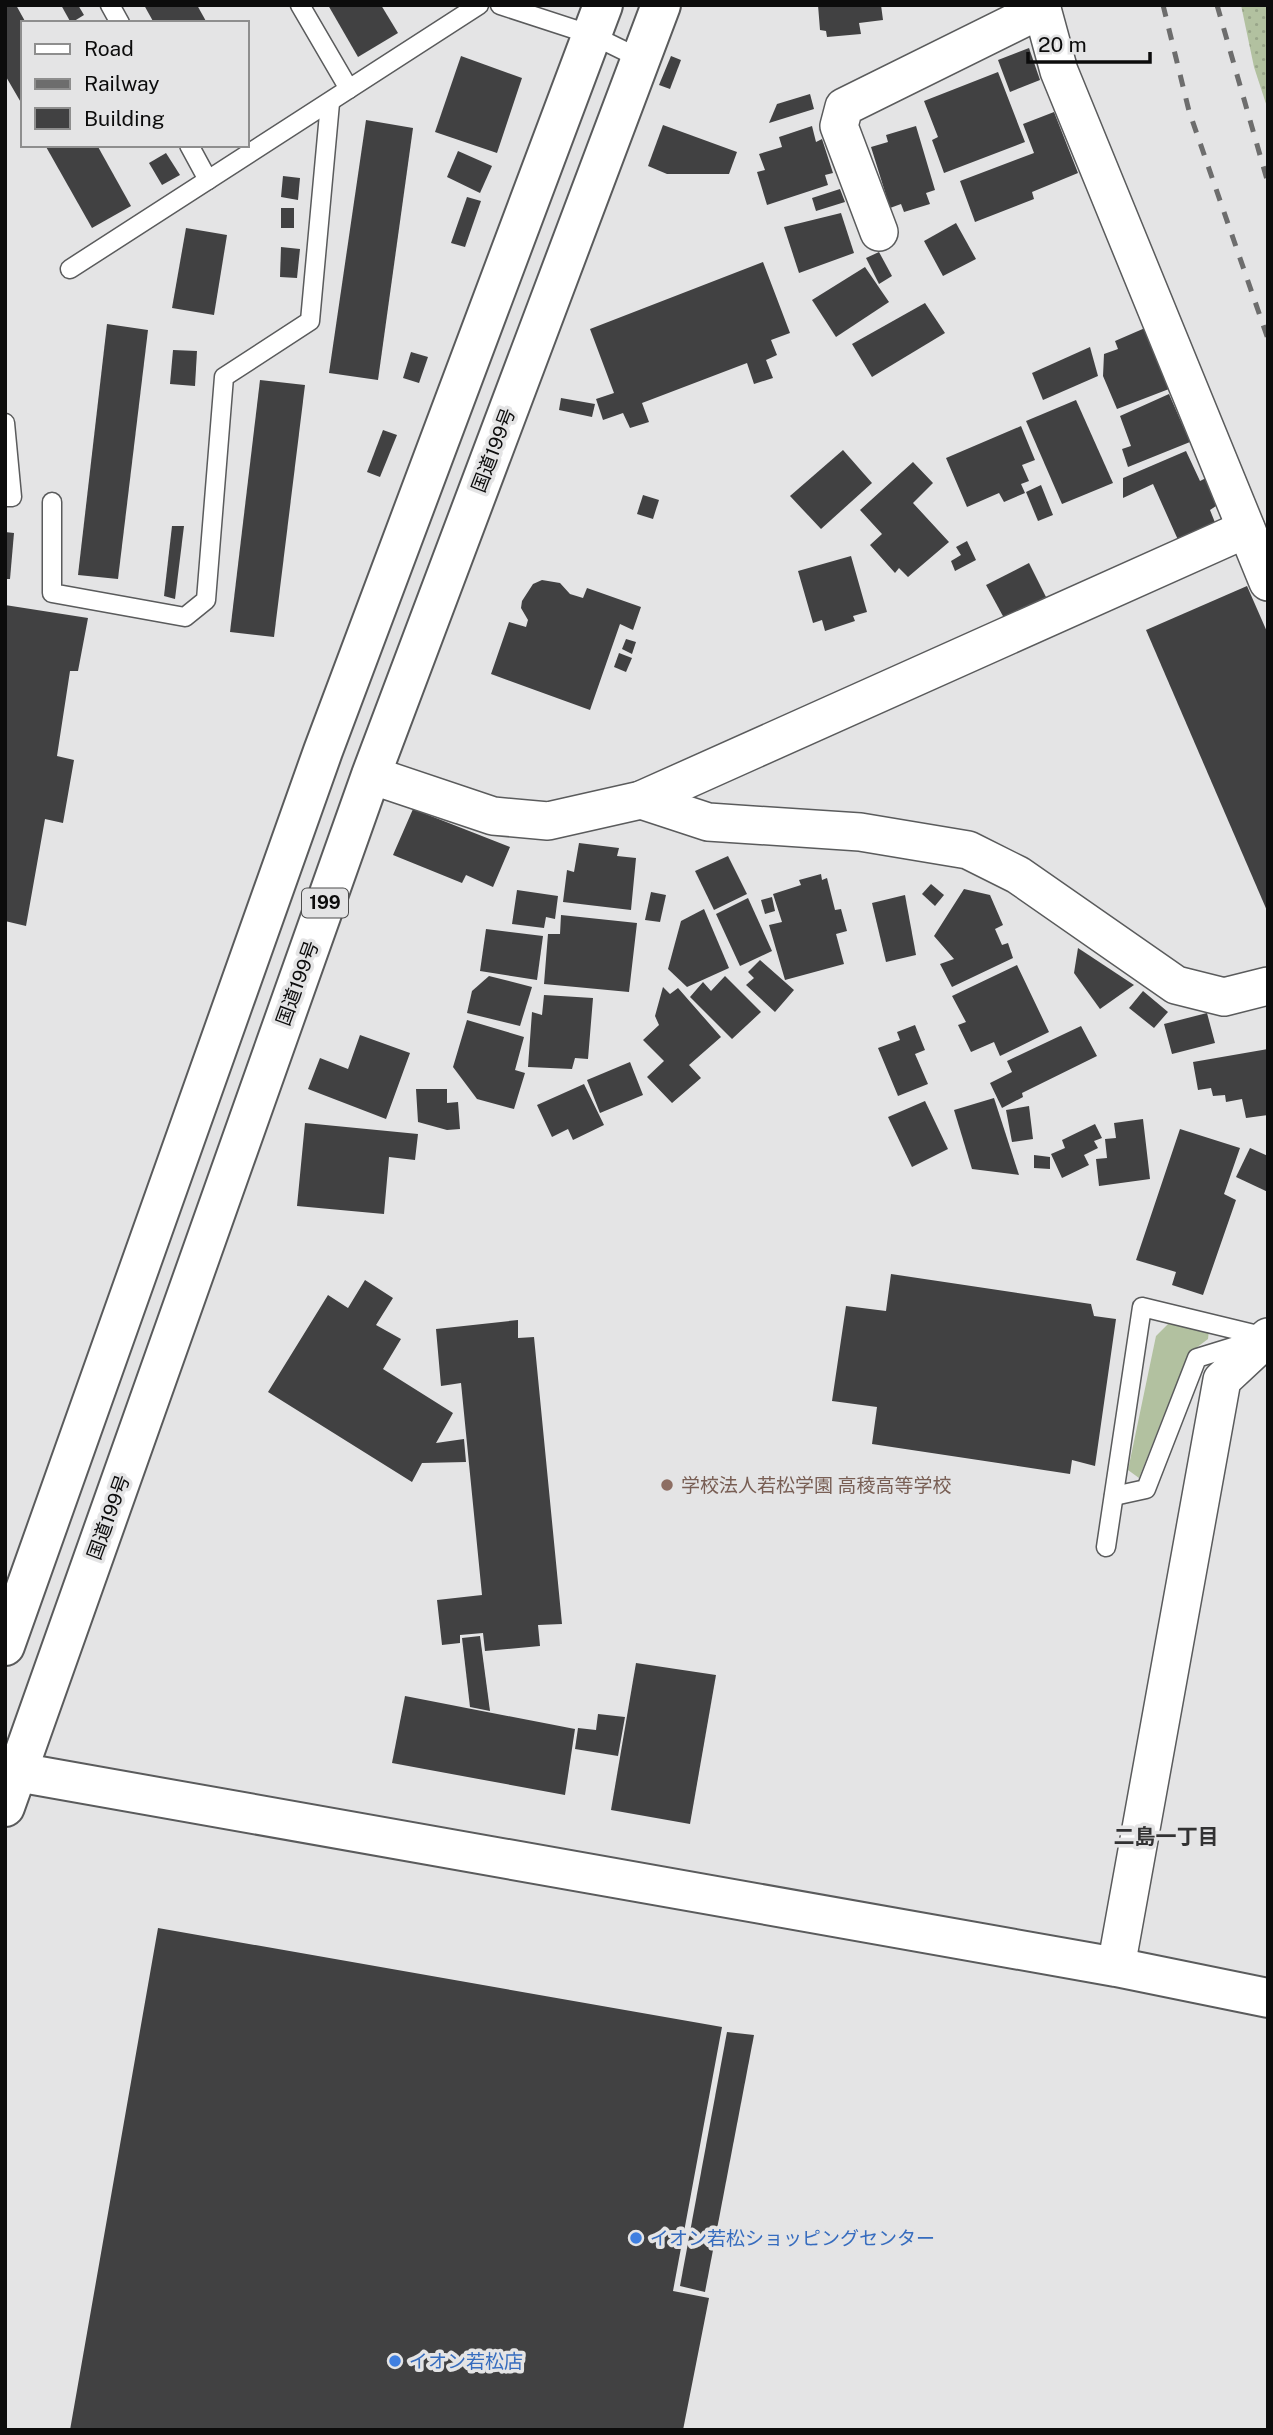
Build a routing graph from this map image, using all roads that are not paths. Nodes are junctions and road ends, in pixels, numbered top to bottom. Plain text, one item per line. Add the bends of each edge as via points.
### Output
1 (110, 5) edge
2 (300, 5) edge
3 (479, 5) edge
4 (500, 5) edge
5 (661, 5) edge
6 (1042, 7) edge
7 (597, 20) edge
8 (119, 21) edge
9 (641, 59) junction
10 (349, 89) junction
11 (330, 103) junction
12 (190, 147) edge
13 (208, 180) junction
14 (880, 232) dead end
15 (70, 269) dead end
16 (5, 423) edge
17 (5, 497) edge
18 (52, 502) dead end
19 (1246, 529) junction
20 (1268, 582) edge
21 (371, 775) junction
22 (641, 800) junction
23 (1268, 986) edge
24 (1267, 1337) edge
25 (1114, 1496) junction
26 (1106, 1547) dead end
27 (5, 1646) edge
28 (9, 1782) edge
29 (1116, 1967) junction
30 (1268, 1998) edge

1 - 8 lane
2 - 10 lane
3 - 10 lane
4 - 7 lane
5 - 9 main road, 国道199号 / 199
6 - 14 street via 844,107 839,126
6 - 19 street via 1059,71
7 - 9 lane
7 - 27 main road, 199 via 328,738
9 - 21 main road, 国道199号 / 199
10 - 11 lane
11 - 13 lane
11 - 18 lane via 310,321 225,377 206,600 185,617 52,593
12 - 13 lane
13 - 15 lane
16 - 17 lane via 12,497
19 - 20 street
19 - 22 street
21 - 22 street via 493,816 548,821
21 - 28 main road, 国道199号 / 199
22 - 23 street via 708,822 860,832 968,849 1018,875 1175,985 1224,997
24 - 25 lane via 1197,1358 1146,1489
24 - 25 lane via 1142,1307
24 - 29 street via 1222,1380
25 - 26 lane
28 - 29 main road
29 - 30 main road

